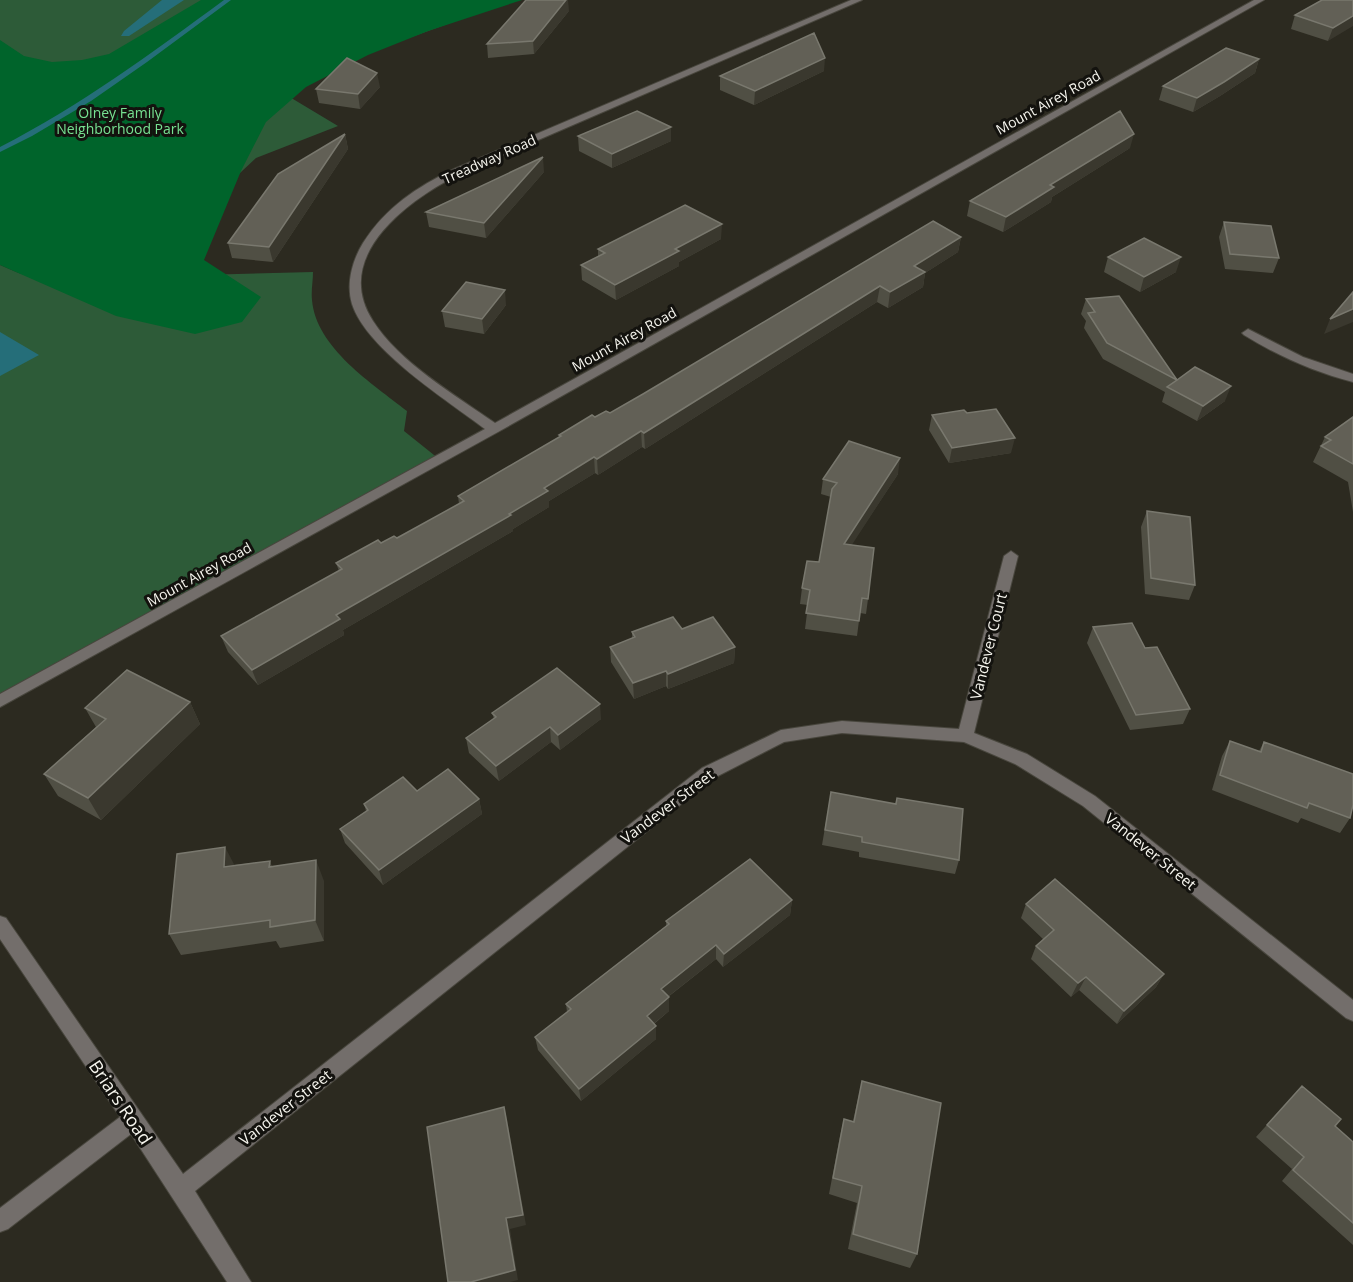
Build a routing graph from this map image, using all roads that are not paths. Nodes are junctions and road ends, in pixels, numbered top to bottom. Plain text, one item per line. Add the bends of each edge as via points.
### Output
1 (858, 0) edge
2 (1260, 0) edge
3 (1248, 333) dead end
4 (1353, 378) edge
5 (494, 429) junction
6 (1011, 556) dead end
7 (0, 700) edge
8 (965, 736) junction
9 (0, 924) edge
10 (1351, 1007) edge
11 (133, 1120) junction
12 (181, 1189) junction
13 (0, 1221) edge
14 (240, 1282) edge

1 - 5 street, Treadway Road via 458,171 419,192 378,228 365,245 354,281 357,302 366,321 411,366
2 - 5 street, Mount Airey Road
3 - 4 street via 1321,370
5 - 7 street, Mount Airey Road
6 - 8 street, Vandever Court
8 - 10 street, Vandever Street via 1021,759 1089,801
8 - 12 street, Vandever Street via 842,727 781,736 708,773
9 - 11 street, Briars Road
11 - 12 street, Briars Road
11 - 13 street
12 - 14 street, Briars Road

